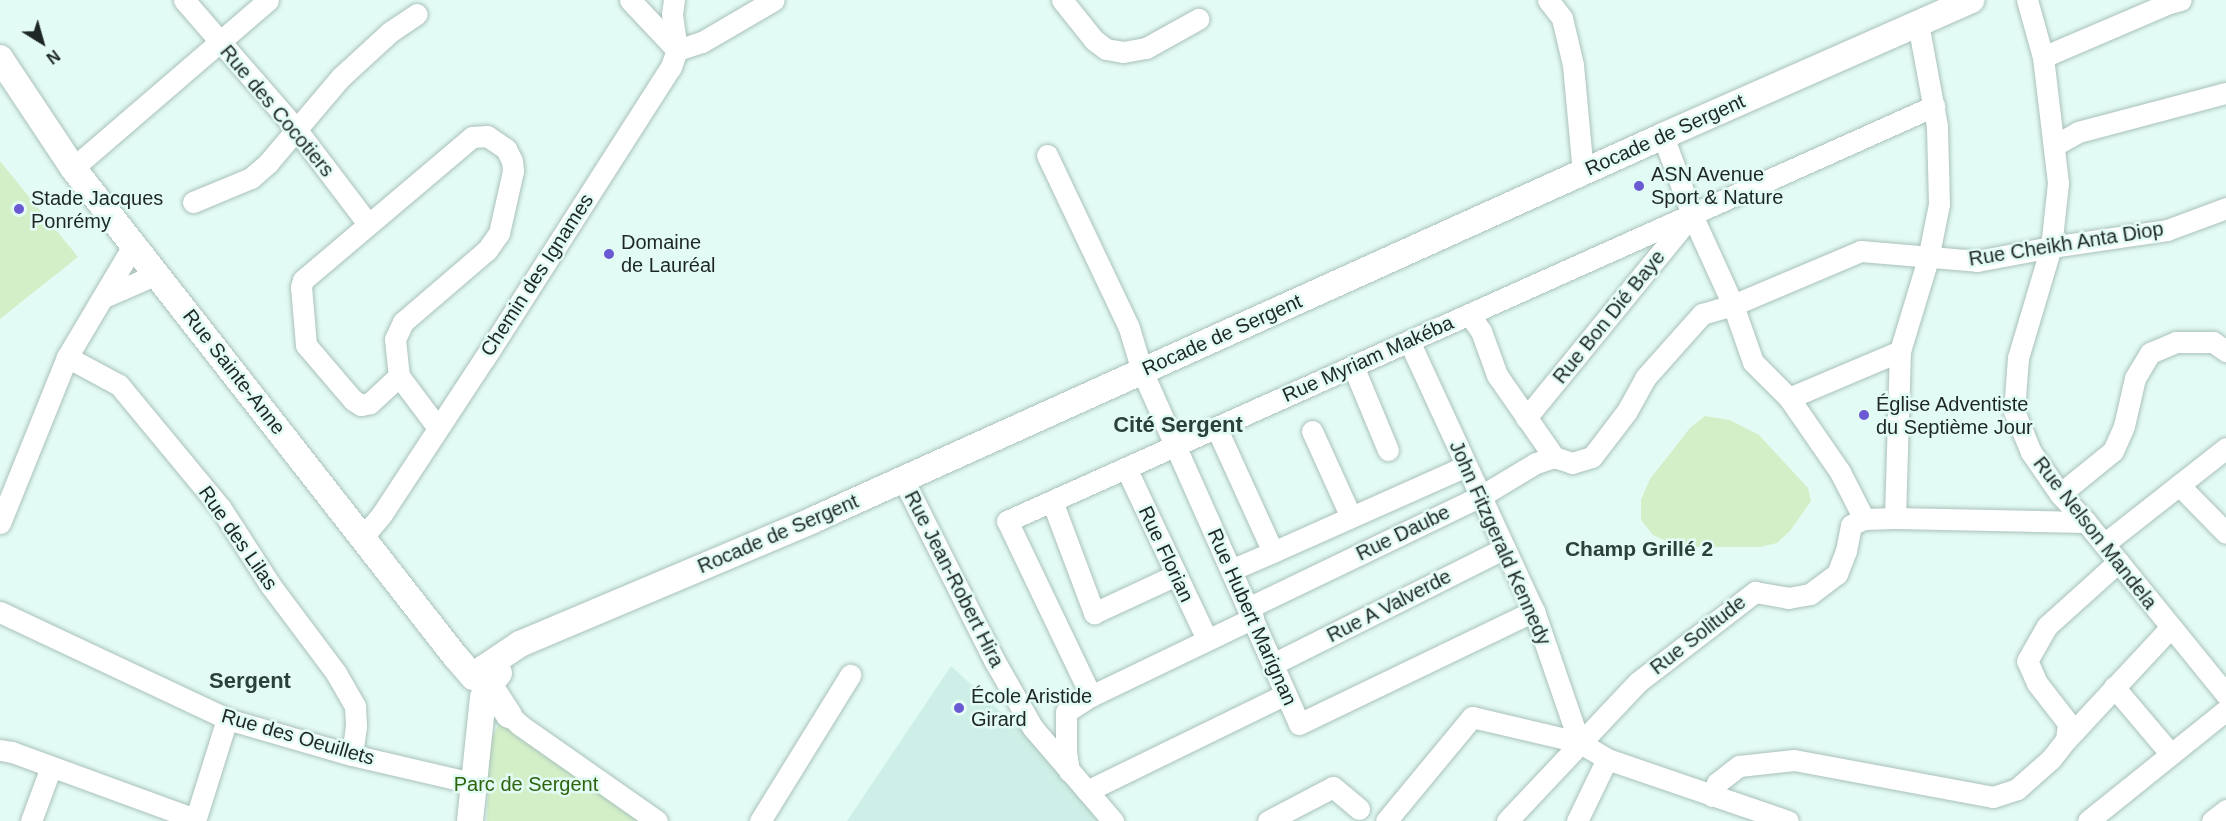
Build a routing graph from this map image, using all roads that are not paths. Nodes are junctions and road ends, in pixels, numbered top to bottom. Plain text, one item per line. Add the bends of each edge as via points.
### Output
1 (184, 0) edge
2 (268, 0) edge
3 (630, 0) edge
4 (674, 0) edge
5 (774, 0) edge
6 (1062, 0) edge
7 (1548, 0) edge
8 (1971, 0) edge
9 (2026, 0) edge
10 (2181, 0) edge
11 (417, 14) dead end
12 (1198, 19) dead end
13 (1918, 23) junction
14 (218, 41) junction
15 (677, 50) junction
16 (2043, 57) junction
17 (0, 58) edge
18 (2226, 93) edge
19 (1934, 106) junction
20 (296, 129) junction
21 (1663, 136) junction
22 (2055, 145) junction
23 (1047, 155) dead end
24 (73, 168) junction
25 (1583, 172) junction
26 (193, 202) dead end
27 (2226, 208) edge
28 (1692, 215) junction
29 (368, 224) junction
30 (134, 244) junction
31 (2051, 247) junction
32 (1928, 259) junction
33 (157, 274) junction
34 (102, 298) junction
35 (1733, 305) junction
36 (1469, 314) junction
37 (1409, 341) junction
38 (1900, 351) junction
39 (2226, 351) edge
40 (67, 357) junction
41 (1353, 366) junction
42 (1142, 371) junction
43 (399, 376) junction
44 (1789, 398) junction
45 (1526, 418) junction
46 (1216, 427) junction
47 (438, 428) junction
48 (1312, 432) dead end
49 (1176, 445) junction
50 (2226, 448) edge
51 (1388, 450) dead end
52 (1554, 456) junction
53 (1466, 466) junction
54 (1126, 468) junction
55 (903, 479) junction
56 (2179, 485) junction
57 (2060, 494) junction
58 (1481, 496) junction
59 (1052, 501) junction
60 (1351, 517) junction
61 (1895, 518) junction
62 (1864, 519) junction
63 (2086, 522) junction
64 (0, 523) edge
65 (2226, 533) edge
66 (362, 538) junction
67 (2104, 544) junction
68 (1505, 548) junction
69 (1273, 552) junction
70 (2118, 562) junction
71 (1231, 570) junction
72 (1176, 575) junction
73 (1534, 611) junction
74 (0, 612) edge
75 (1250, 613) junction
76 (2170, 628) junction
77 (1207, 639) junction
78 (1273, 664) junction
79 (850, 675) dead end
80 (481, 687) junction
81 (2114, 687) junction
82 (1286, 694) junction
83 (2226, 694) edge
84 (1091, 696) junction
85 (2226, 710) edge
86 (1066, 712) junction
87 (509, 715) joint
88 (227, 720) junction
89 (1036, 731) junction
90 (2066, 740) junction
91 (1579, 742) junction
92 (0, 750) edge
93 (2170, 753) junction
94 (352, 754) junction
95 (1607, 759) junction
96 (51, 766) junction
97 (1069, 771) junction
98 (472, 783) junction
99 (1087, 791) junction
100 (1713, 796) junction
101 (2226, 810) edge
102 (1360, 817) edge
103 (195, 820) edge
104 (31, 821) edge
105 (470, 821) edge
106 (657, 821) edge
107 (760, 821) edge
108 (1113, 821) edge
109 (1268, 821) edge
110 (1386, 821) edge
111 (1507, 821) edge
112 (1577, 821) edge
113 (1788, 821) edge
114 (2088, 821) edge
115 (2212, 821) edge

1 - 14 street, Rue des Cocotiers
2 - 14 street
3 - 15 street
4 - 15 street
5 - 15 street via 702,42
6 - 12 street via 1094,40 1106,49 1123,52 1146,48
7 - 25 street via 1562,18 1573,65
8 - 13 main road, Rocade de Sergent
9 - 16 street, Rue Nelson Mandela
10 - 16 street
11 - 20 street via 369,50
13 - 19 street
13 - 21 main road, Rocade de Sergent
14 - 20 street, Rue des Cocotiers
14 - 24 street
15 - 47 street, Chemin des Ignames via 671,67
16 - 22 street, Rue Nelson Mandela
17 - 24 main road, Rue Sainte-Anne
18 - 22 street via 2078,132
19 - 28 street, Rue Myriam Makéba
19 - 32 street via 1939,204
20 - 26 street via 251,178
20 - 29 street, Rue des Cocotiers
21 - 25 main road, Rocade de Sergent
21 - 28 street
22 - 31 street, Rue Nelson Mandela via 2058,183
23 - 42 street, Rue Hubert Marignan via 1129,328
24 - 30 main road, Rue Sainte-Anne
25 - 42 main road, Rocade de Sergent
27 - 31 street, Rue Cheikh Anta Diop via 2167,230
28 - 35 street
28 - 36 street, Rue Myriam Makéba
28 - 45 street, Rue Bon Dié Baye
29 - 43 street via 303,280 304,336 311,354 357,403 370,403
29 - 43 street via 472,137 487,136 506,149 512,160 513,171 494,242 398,330 395,339
30 - 33 main road, Rue Sainte-Anne
30 - 34 street
31 - 32 street, Rue Cheikh Anta Diop via 1977,261
31 - 57 street, Rue Nelson Mandela via 2018,358 2014,411 2031,452
32 - 35 street, Rue Cheikh Anta Diop via 1861,251
32 - 38 street
33 - 34 street
33 - 66 main road, Rue Sainte-Anne
34 - 40 street
35 - 44 street via 1754,362
35 - 52 street via 1702,314 1671,347 1645,378 1627,411 1592,457 1572,463
36 - 37 street, Rue Myriam Makéba
36 - 45 street via 1481,331 1497,375
37 - 41 street, Rue Myriam Makéba
37 - 53 street, John Fitzgerald Kennedy
38 - 44 street
38 - 61 street
39 - 57 street via 2213,342 2176,342 2150,353 2135,378 2124,426 2113,451
40 - 64 street
40 - 94 street, Rue des Lilas via 119,385 220,507 355,706
41 - 46 street, Rue Myriam Makéba
41 - 51 street
42 - 49 street, Rue Hubert Marignan
42 - 55 main road, Rocade de Sergent
43 - 47 street
44 - 62 street via 1834,463
45 - 52 street
46 - 49 street, Rue Myriam Makéba
46 - 69 street
47 - 66 street, Chemin des Ignames
48 - 60 street
49 - 54 street, Rue Myriam Makéba
49 - 71 street, Rue Hubert Marignan
50 - 56 street
52 - 58 street, Rue Daube
53 - 58 street, John Fitzgerald Kennedy
53 - 60 street
54 - 59 street, Rue Myriam Makéba
54 - 72 street, Rue Florian
55 - 80 main road, Rocade de Sergent via 520,644
55 - 89 street, Rue Jean-Robert Hira via 994,660
56 - 65 street
56 - 67 street
57 - 63 street, Rue Nelson Mandela
58 - 68 street, John Fitzgerald Kennedy
58 - 75 street, Rue Daube
59 - 72 street via 1094,613
59 - 84 street, Rue Myriam Makéba via 1007,520
60 - 69 street
61 - 62 street
61 - 63 street
62 - 91 street, Rue Solitude via 1851,525 1837,574 1810,594 1788,598 1755,592 1638,682
63 - 67 street, Rue Nelson Mandela
66 - 80 main road, Rue Sainte-Anne
67 - 70 street, Rue Nelson Mandela
68 - 73 street, John Fitzgerald Kennedy
68 - 78 street, Rue A Valverde
69 - 71 street
70 - 76 street, Rue Nelson Mandela
70 - 90 street via 2047,626 2027,661 2037,683 2068,723
71 - 75 street, Rue Hubert Marignan
72 - 77 street, Rue Florian
73 - 82 street, Rue Hubert Marignan via 1299,724
73 - 91 street, John Fitzgerald Kennedy
74 - 88 street, Rue des Oeuillets
75 - 77 street, Rue Daube
75 - 78 street, Rue Hubert Marignan
76 - 81 street
76 - 83 street, Rue Nelson Mandela
77 - 84 street, Rue Daube
78 - 82 street, Rue Hubert Marignan
79 - 107 street
80 - 87 main road, Rue Sainte-Anne
80 - 98 main road
81 - 90 street
81 - 93 street
82 - 99 street
84 - 86 street
85 - 93 street
86 - 89 street
86 - 97 street via 1065,753
87 - 106 street
88 - 94 street, Rue des Oeuillets
88 - 103 street
89 - 97 street, Rue Jean-Robert Hira
90 - 100 street via 2017,789 1993,797 1794,760 1739,766 1717,783
91 - 95 street
91 - 110 street via 1473,717
91 - 111 street, Rue Solitude
92 - 96 street
93 - 114 street
94 - 98 street, Rue des Oeuillets
95 - 100 street
95 - 112 street
96 - 103 street
96 - 104 street
97 - 99 street, Rue Jean-Robert Hira
98 - 105 main road
99 - 108 street, Rue Jean-Robert Hira
100 - 113 street
101 - 115 street
102 - 109 street via 1334,787

